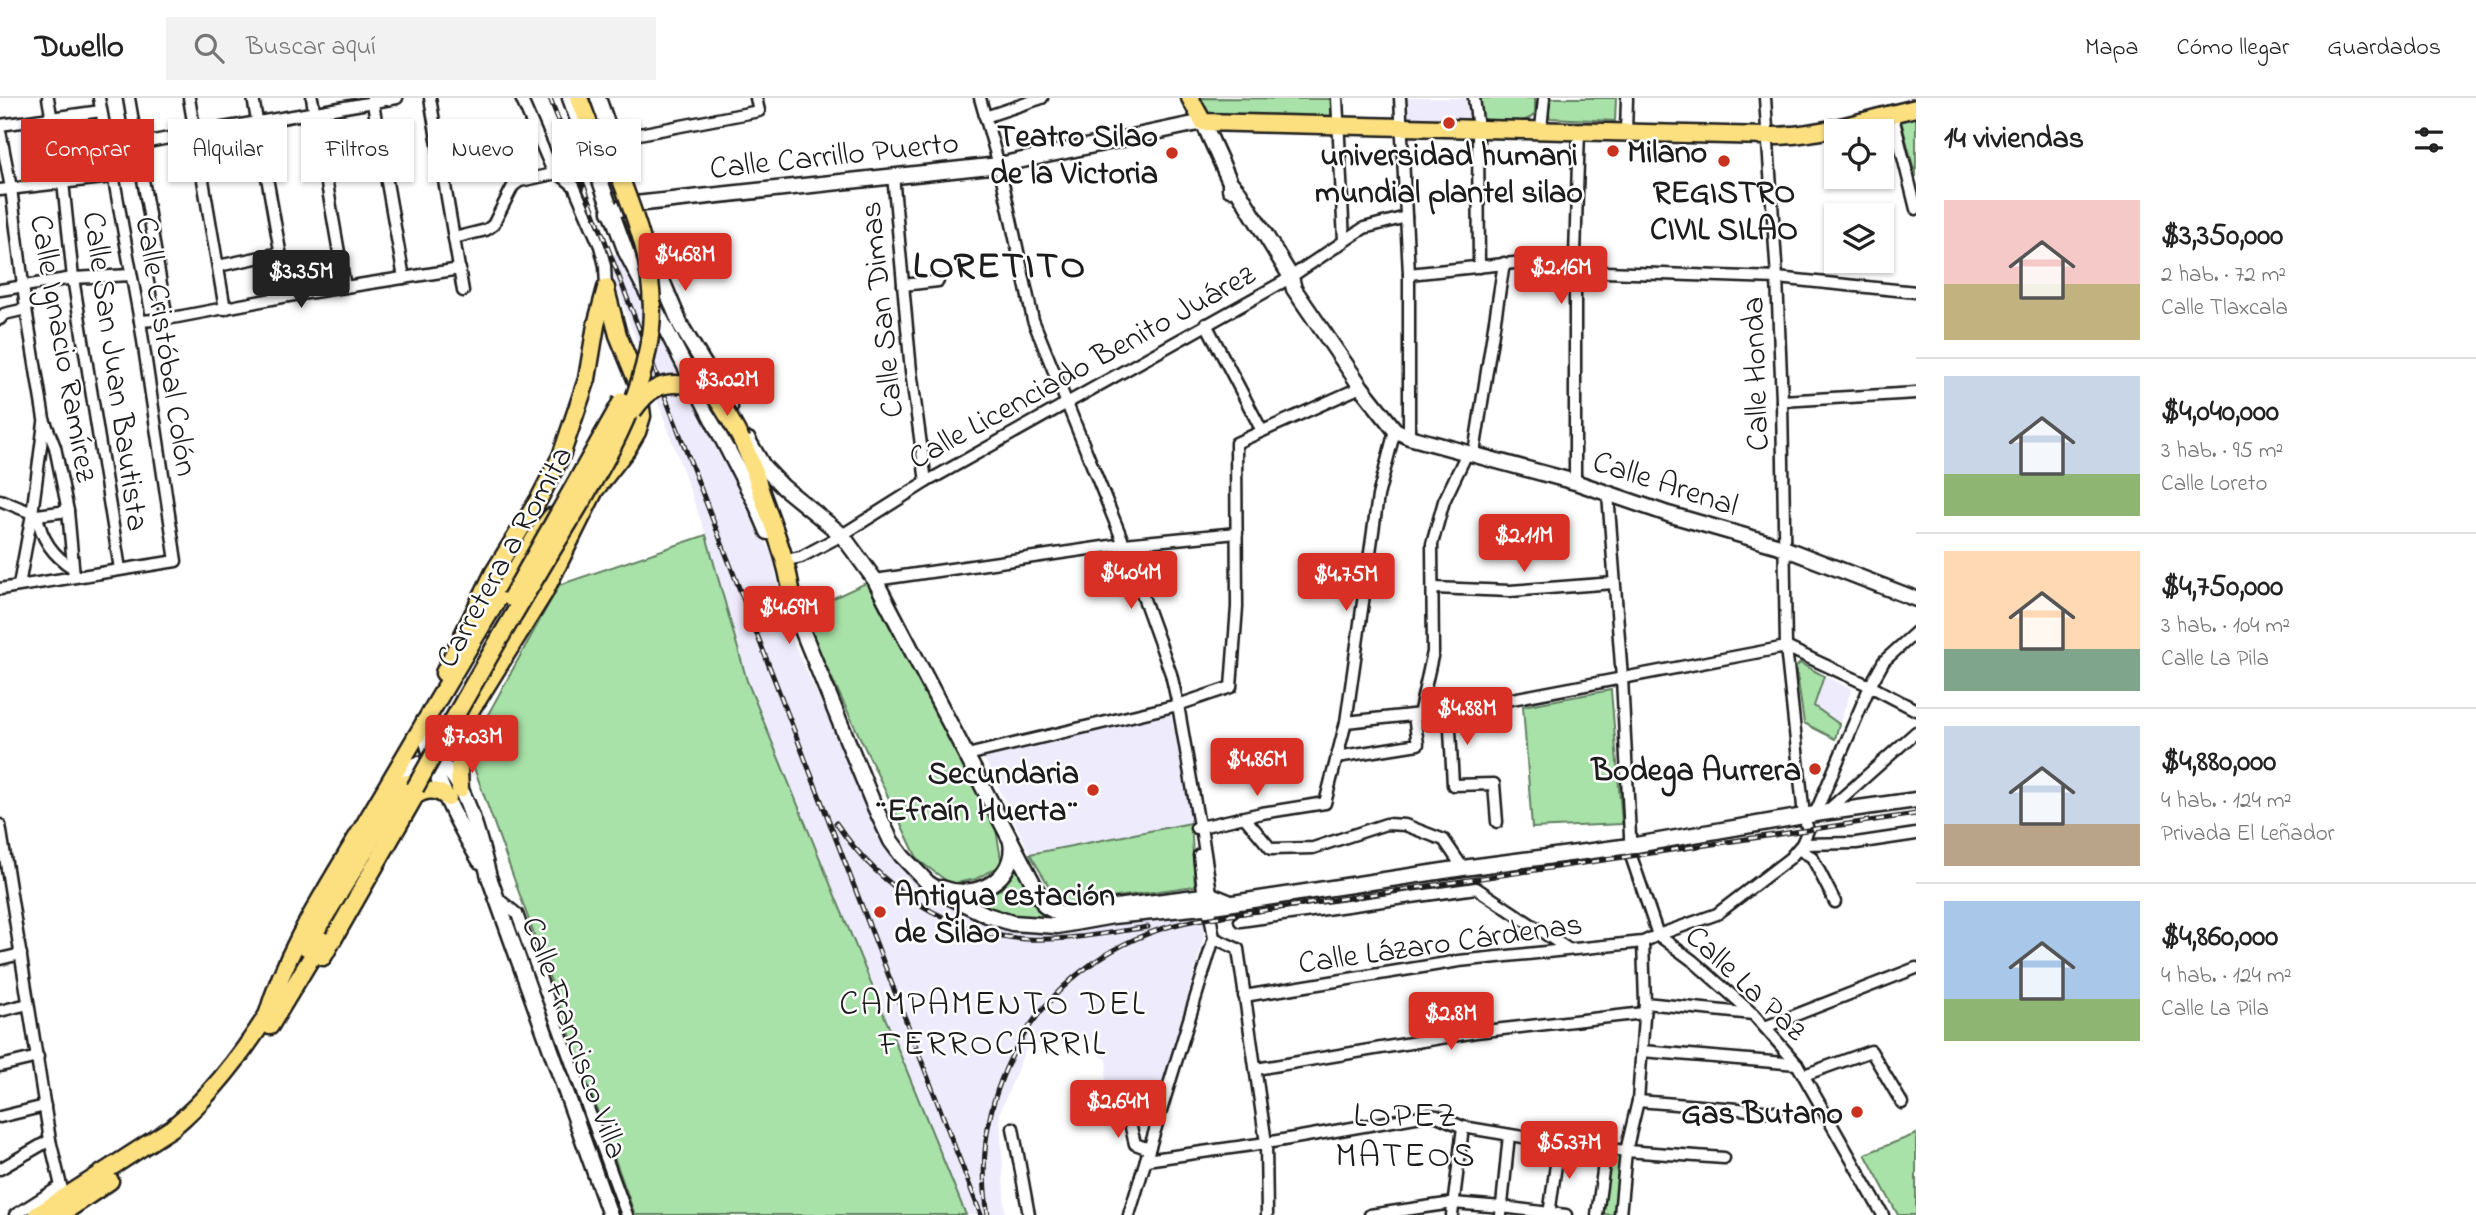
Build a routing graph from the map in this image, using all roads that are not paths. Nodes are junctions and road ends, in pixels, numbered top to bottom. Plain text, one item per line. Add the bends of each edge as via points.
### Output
1 (48, 98) edge
2 (99, 98) edge
3 (129, 98) edge
4 (189, 98) edge
5 (253, 98) edge
6 (312, 98) edge
7 (397, 98) edge
8 (429, 98) edge
9 (521, 98) edge
10 (569, 98) edge
11 (579, 98) edge
12 (589, 98) edge
13 (598, 98) edge
14 (756, 98) edge
15 (980, 98) edge
16 (1042, 98) edge
17 (1190, 98) edge
18 (1337, 98) edge
19 (1401, 98) edge
20 (1474, 98) edge
21 (1544, 98) edge
22 (1628, 98) edge
23 (1765, 98) edge
24 (372, 100) edge
25 (1916, 108) edge
26 (101, 111) junction
27 (315, 112) junction
28 (1892, 113) junction
29 (985, 117) junction
30 (51, 119) joint
31 (102, 119) edge
32 (133, 119) edge
33 (192, 119) edge
34 (257, 119) edge
35 (270, 119) edge
36 (530, 119) edge
37 (591, 119) edge
38 (597, 119) edge
39 (602, 119) edge
40 (1203, 122) junction
41 (21, 123) edge
42 (0, 125) edge
43 (1338, 127) junction
44 (1401, 128) junction
45 (1478, 129) junction
46 (1542, 130) junction
47 (0, 131) edge
48 (1579, 131) junction
49 (1626, 133) junction
50 (1767, 136) junction
51 (538, 139) edge
52 (641, 141) edge
53 (999, 165) junction
54 (552, 168) edge
55 (552, 174) edge
56 (893, 175) junction
57 (63, 182) joint
58 (113, 182) edge
59 (144, 182) edge
60 (203, 182) edge
61 (268, 182) edge
62 (571, 182) edge
63 (617, 182) edge
64 (621, 182) edge
65 (624, 182) edge
66 (5, 189) edge
67 (635, 204) junction
68 (1916, 209) edge
69 (610, 212) junction
70 (1406, 216) junction
71 (454, 238) junction
72 (1344, 241) junction
73 (649, 248) junction
74 (626, 252) junction
75 (280, 253) junction
76 (1575, 254) junction
77 (1504, 263) junction
78 (218, 267) junction
79 (1479, 267) junction
80 (460, 269) junction
81 (1576, 271) junction
82 (1409, 274) junction
83 (131, 275) junction
84 (73, 278) junction
85 (404, 278) junction
86 (1777, 278) junction
87 (938, 281) dead end
88 (1289, 283) junction
89 (903, 285) junction
90 (22, 286) junction
91 (345, 287) junction
92 (606, 288) junction
93 (0, 290) edge
94 (463, 291) dead end
95 (1916, 292) edge
96 (288, 296) junction
97 (26, 309) junction
98 (225, 309) junction
99 (0, 319) edge
100 (167, 319) junction
101 (139, 321) junction
102 (1206, 324) junction
103 (674, 329) junction
104 (1361, 387) junction
105 (1916, 393) edge
106 (1782, 401) junction
107 (1065, 402) junction
108 (44, 419) junction
109 (621, 428) junction
110 (1395, 430) junction
111 (1262, 431) junction
112 (743, 437) junction
113 (1409, 437) junction
114 (725, 443) junction
115 (1471, 452) junction
116 (592, 481) junction
117 (926, 481) junction
118 (1576, 482) junction
119 (1608, 494) junction
120 (0, 500) edge
121 (563, 505) junction
122 (68, 511) junction
123 (34, 515) junction
124 (1237, 533) junction
125 (842, 535) junction
126 (1124, 544) junction
127 (1784, 549) junction
128 (782, 555) junction
129 (120, 569) junction
130 (74, 572) junction
131 (875, 580) junction
132 (1614, 583) junction
133 (19, 585) junction
134 (1434, 588) junction
135 (0, 589) edge
136 (1916, 599) edge
137 (793, 609) junction
138 (1916, 632) edge
139 (1786, 647) junction
140 (1622, 678) junction
141 (1870, 686) junction
142 (439, 699) junction
143 (1178, 705) junction
144 (473, 707) junction
145 (1916, 710) edge
146 (1449, 711) junction
147 (1416, 715) junction
148 (424, 721) junction
149 (1346, 722) junction
150 (1916, 732) edge
151 (967, 755) junction
152 (1337, 757) junction
153 (434, 764) junction
154 (405, 782) junction
155 (454, 793) junction
156 (1916, 800) edge
157 (1815, 814) junction
158 (1244, 818) junction
159 (1497, 822) dead end
160 (0, 825) edge
161 (1198, 825) junction
162 (1916, 834) edge
163 (1011, 838) junction
164 (1630, 846) junction
165 (1800, 847) junction
166 (1463, 868) junction
167 (928, 883) junction
168 (497, 898) junction
169 (1835, 902) dead end
170 (1208, 904) junction
171 (12, 905) junction
172 (0, 908) edge
173 (1058, 920) junction
174 (1240, 920) dead end
175 (1658, 935) junction
176 (1214, 938) junction
177 (1643, 942) junction
178 (1568, 949) junction
179 (21, 954) junction
180 (0, 959) edge
181 (1916, 968) edge
182 (1244, 996) junction
183 (28, 1004) junction
184 (1645, 1008) junction
185 (0, 1011) edge
186 (1753, 1014) junction
187 (271, 1018) junction
188 (1765, 1027) junction
189 (1642, 1051) junction
190 (38, 1057) junction
191 (1797, 1064) junction
192 (0, 1066) edge
193 (1256, 1069) junction
194 (1804, 1075) junction
195 (1107, 1098) dead end
196 (1638, 1101) junction
197 (1902, 1103) dead end
198 (45, 1106) junction
199 (1775, 1112) dead end
200 (0, 1117) edge
201 (1463, 1127) junction
202 (1013, 1128) dead end
203 (1510, 1135) junction
204 (50, 1140) junction
205 (1266, 1143) junction
206 (1559, 1143) junction
207 (1149, 1149) junction
208 (1606, 1149) junction
209 (1626, 1151) junction
210 (1724, 1158) dead end
211 (1146, 1160) junction
212 (0, 1169) edge
213 (64, 1201) edge
214 (1453, 1203) junction
215 (1501, 1211) edge
216 (1549, 1214) edge
217 (15, 1215) edge
218 (37, 1215) edge
219 (610, 1215) edge
220 (627, 1215) edge
221 (1028, 1215) edge
222 (1129, 1215) edge
223 (1267, 1215) edge
224 (1370, 1215) edge
225 (1452, 1215) edge
226 (1566, 1215) edge
227 (1597, 1215) edge
228 (1620, 1215) edge
229 (1883, 1215) edge

1 - 30 street, Calle San Juan Bautista
2 - 26 street, Calle Cristóbal Colón
3 - 32 street
4 - 33 street
5 - 34 street
6 - 27 street
7 - 24 street
8 - 71 street
9 - 36 street
10 - 69 street
11 - 37 main road
12 - 38 main road
13 - 39 street
14 - 52 street via 759,111
15 - 29 street
16 - 29 street
17 - 40 main road
18 - 43 street
19 - 44 street
20 - 45 street
21 - 46 street
22 - 49 street
23 - 50 street, Calle Honda
24 - 27 street
24 - 85 street
25 - 28 main road
26 - 30 street
26 - 31 street, Calle Cristóbal Colón
27 - 35 street
27 - 91 street
28 - 50 main road via 1820,131
28 - 68 street
29 - 53 street
40 - 43 main road
40 - 53 street, Calle Carrillo Puerto
40 - 88 street via 1230,182
41 - 42 street
43 - 44 main road
43 - 72 street
44 - 45 main road
44 - 70 street
45 - 46 main road
45 - 79 street
46 - 48 main road
47 - 66 street, Calle Ignacio Ramírez
48 - 49 main road
48 - 76 street
49 - 50 main road
50 - 86 street, Calle Honda
51 - 54 street
53 - 56 street, Calle Carrillo Puerto
53 - 107 street via 1033,320
55 - 71 street via 520,181 508,192 493,225
56 - 67 street, Calle Carrillo Puerto
56 - 89 street, Calle San Dimas
57 - 66 street
57 - 84 street, Calle San Juan Bautista
58 - 83 street, Calle Cristóbal Colón
59 - 100 street
60 - 78 street
61 - 75 street
62 - 92 street via 600,246
63 - 121 main road, Carretera a Romita, bridge via 642,286 639,346 625,395
64 - 109 main road, Carretera a Romita, bridge via 641,234 652,305 648,351
65 - 67 street
66 - 90 street, Calle Ignacio Ramírez
67 - 69 street, Calle Carrillo Puerto
67 - 73 street
69 - 74 street
70 - 72 street, Calle Licenciado Benito Juárez via 1364,228
70 - 82 street
71 - 80 street
72 - 88 street, Calle Licenciado Benito Juárez
73 - 74 street
73 - 103 street
74 - 103 street
75 - 78 street
75 - 96 street
76 - 77 street
76 - 81 street
77 - 79 street
77 - 115 street
78 - 98 street
79 - 82 street
80 - 85 street
80 - 94 street
81 - 86 street
81 - 118 street
82 - 113 street
83 - 84 street
83 - 101 street, Calle Cristóbal Colón
84 - 90 street
84 - 129 street, Calle San Juan Bautista
85 - 91 street
86 - 95 street
86 - 106 street, Calle Honda
87 - 89 street
88 - 102 street, Calle Licenciado Benito Juárez
88 - 104 street
89 - 117 street, Calle San Dimas
90 - 93 street
90 - 97 street, Calle Ignacio Ramírez
91 - 96 street
92 - 144 main road via 638,384 640,424 595,490 544,593
92 - 148 main road via 587,379 566,444 480,597
96 - 98 street
97 - 99 street
97 - 108 street, Calle Ignacio Ramírez
98 - 100 street
100 - 101 street
101 - 129 street, Calle Cristóbal Colón via 176,561
102 - 107 street, Calle Licenciado Benito Juárez
102 - 111 street
103 - 112 street
103 - 114 street
104 - 110 street
104 - 111 street
105 - 106 street
106 - 127 street, Calle Honda
107 - 117 street, Calle Licenciado Benito Juárez
107 - 126 street
108 - 122 street, Calle Ignacio Ramírez via 55,447
108 - 123 street
109 - 112 main road, bridge via 645,395 664,384 677,384 712,393
109 - 116 main road, Carretera a Romita, bridge
110 - 113 street, Calle Arenal
110 - 149 street via 1378,496
111 - 124 street via 1236,443
112 - 114 street via 738,432
112 - 125 street via 783,487
112 - 128 main road
113 - 115 street, Calle Arenal
114 - 137 street via 778,554
115 - 118 street, Calle Arenal
115 - 134 street via 1444,501 1432,544
116 - 144 main road, bridge via 565,542
116 - 154 main road, Carretera a Romita, bridge via 476,679
117 - 125 street, Calle Licenciado Benito Juárez
118 - 119 street, Calle Arenal
119 - 127 street, Calle Arenal
119 - 132 street
120 - 123 street
121 - 142 main road, bridge via 535,538
121 - 154 main road, Carretera a Romita, bridge
122 - 123 street
122 - 130 street, Calle Ignacio Ramírez
123 - 130 street via 58,559
123 - 133 street
124 - 126 street
124 - 143 street via 1231,687
125 - 128 street, Calle Licenciado Benito Juárez via 801,557
125 - 131 street
126 - 131 street
126 - 143 street
127 - 136 street, Calle Arenal
127 - 139 street, Calle Honda
128 - 137 main road via 792,586
129 - 130 street
130 - 133 street
131 - 151 street
132 - 134 street via 1510,590
132 - 140 street
133 - 135 street
134 - 147 street via 1433,652
137 - 167 street via 882,823 902,856
138 - 141 street via 1884,661
139 - 140 street
139 - 141 street
139 - 157 street, Calle Honda
140 - 146 street
140 - 164 street
141 - 145 street
141 - 157 street
142 - 144 main road via 443,711 450,715 458,716
142 - 148 main road
143 - 151 street
143 - 161 street
144 - 155 main road via 457,759
146 - 147 street
146 - 159 street via 1453,785 1494,784
147 - 149 street
147 - 152 street via 1418,744
148 - 153 street, Calle Francisco Villa
148 - 154 main road
149 - 152 street
150 - 157 street
151 - 163 street
152 - 158 street via 1325,803
153 - 154 street via 415,764
153 - 155 street, Calle Francisco Villa
154 - 187 main road, Carretera a Romita via 306,947
155 - 168 street, Calle Francisco Villa via 466,837
155 - 187 main road via 428,790 415,796 324,955 296,998
156 - 157 street
157 - 164 street
157 - 165 street
158 - 161 street
158 - 166 street via 1271,849 1313,848 1387,824 1405,825 1444,840
160 - 171 street
161 - 170 street
162 - 165 street
163 - 167 street via 1010,864 1003,876 989,885 963,892
163 - 173 street via 1045,906
164 - 166 street
164 - 175 street
165 - 169 street via 1812,857
165 - 175 street, Calle Lázaro Cárdenas via 1717,914
166 - 170 street
167 - 173 street via 987,915 1012,923
168 - 219 street, Calle Francisco Villa
168 - 220 street via 517,914
170 - 173 street
170 - 176 street
171 - 172 street
171 - 179 street
174 - 178 street via 1476,888
175 - 177 street, Calle Lázaro Cárdenas
175 - 186 street, Calle La Paz
176 - 182 street via 1238,949
176 - 207 street
177 - 178 street, Calle Lázaro Cárdenas
177 - 184 street
178 - 182 street, Calle Lázaro Cárdenas via 1459,961
179 - 180 street
179 - 183 street
181 - 188 street
182 - 193 street
183 - 185 street
183 - 190 street
184 - 186 street
184 - 189 street
184 - 193 street
186 - 188 street, Calle La Paz
187 - 213 main road, Carretera a Romita via 186,1117
187 - 213 main road, Carretera a Romita via 227,1084 190,1124 85,1198
188 - 191 street, Calle La Paz
189 - 191 street
189 - 196 street
190 - 192 street
190 - 198 street
191 - 194 street, Calle La Paz
193 - 205 street
194 - 197 street via 1871,1051
194 - 229 street, Calle La Paz
195 - 207 street via 1128,1115 1135,1144
196 - 199 street
196 - 209 street
198 - 200 street
198 - 204 street
201 - 203 street
201 - 205 street via 1427,1115
201 - 214 street
202 - 221 street
203 - 206 street
203 - 215 street
204 - 212 street
204 - 213 street
205 - 211 street
205 - 223 street
206 - 208 street
206 - 216 street
207 - 211 street
208 - 209 street
208 - 227 street
209 - 210 street
209 - 228 street
211 - 222 street
213 - 217 street
213 - 218 main road, Carretera a Romita
214 - 215 street
214 - 224 street
214 - 225 street
215 - 216 street
216 - 226 street

